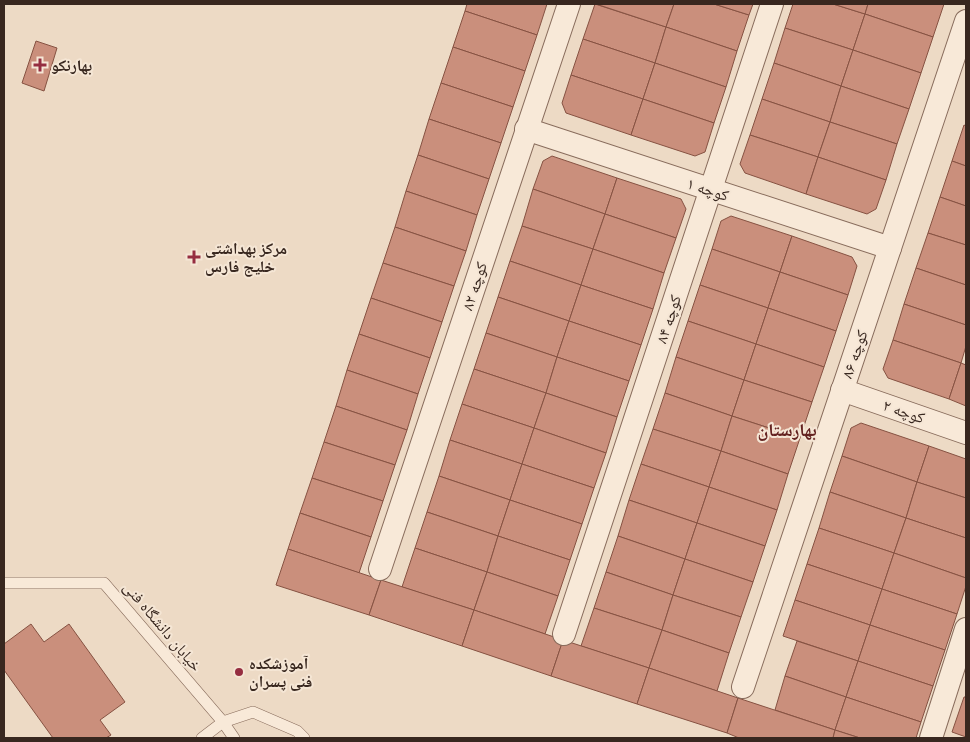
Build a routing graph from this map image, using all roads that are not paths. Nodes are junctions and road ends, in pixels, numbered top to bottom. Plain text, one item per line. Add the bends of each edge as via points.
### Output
1 (568, 4) edge
2 (772, 4) edge
3 (966, 21) edge
4 (526, 129) junction
5 (710, 190) junction
6 (890, 248) junction
7 (842, 390) junction
8 (966, 433) edge
9 (380, 569) dead end
10 (4, 583) edge
11 (966, 629) edge
12 (564, 634) dead end
13 (743, 687) dead end
14 (222, 722) junction
15 (202, 738) edge
16 (234, 738) edge
17 (304, 738) edge
18 (931, 738) edge

1 - 4 street, کوچه ۸۲
2 - 5 street, کوچه ۸۴
3 - 6 street, کوچه ۸۶
4 - 5 street, کوچه ۱
4 - 9 street, کوچه ۸۲
5 - 6 street, کوچه ۱
5 - 12 street, کوچه ۸۴
6 - 7 street, کوچه ۸۶
7 - 8 street, کوچه ۲
7 - 13 street, کوچه ۸۶
10 - 14 lane, خیابان دانشگاه فنی via 104,582
11 - 18 street
14 - 15 lane
14 - 16 lane, خیابان دانشگاه فنی
14 - 17 lane via 253,712 297,730

